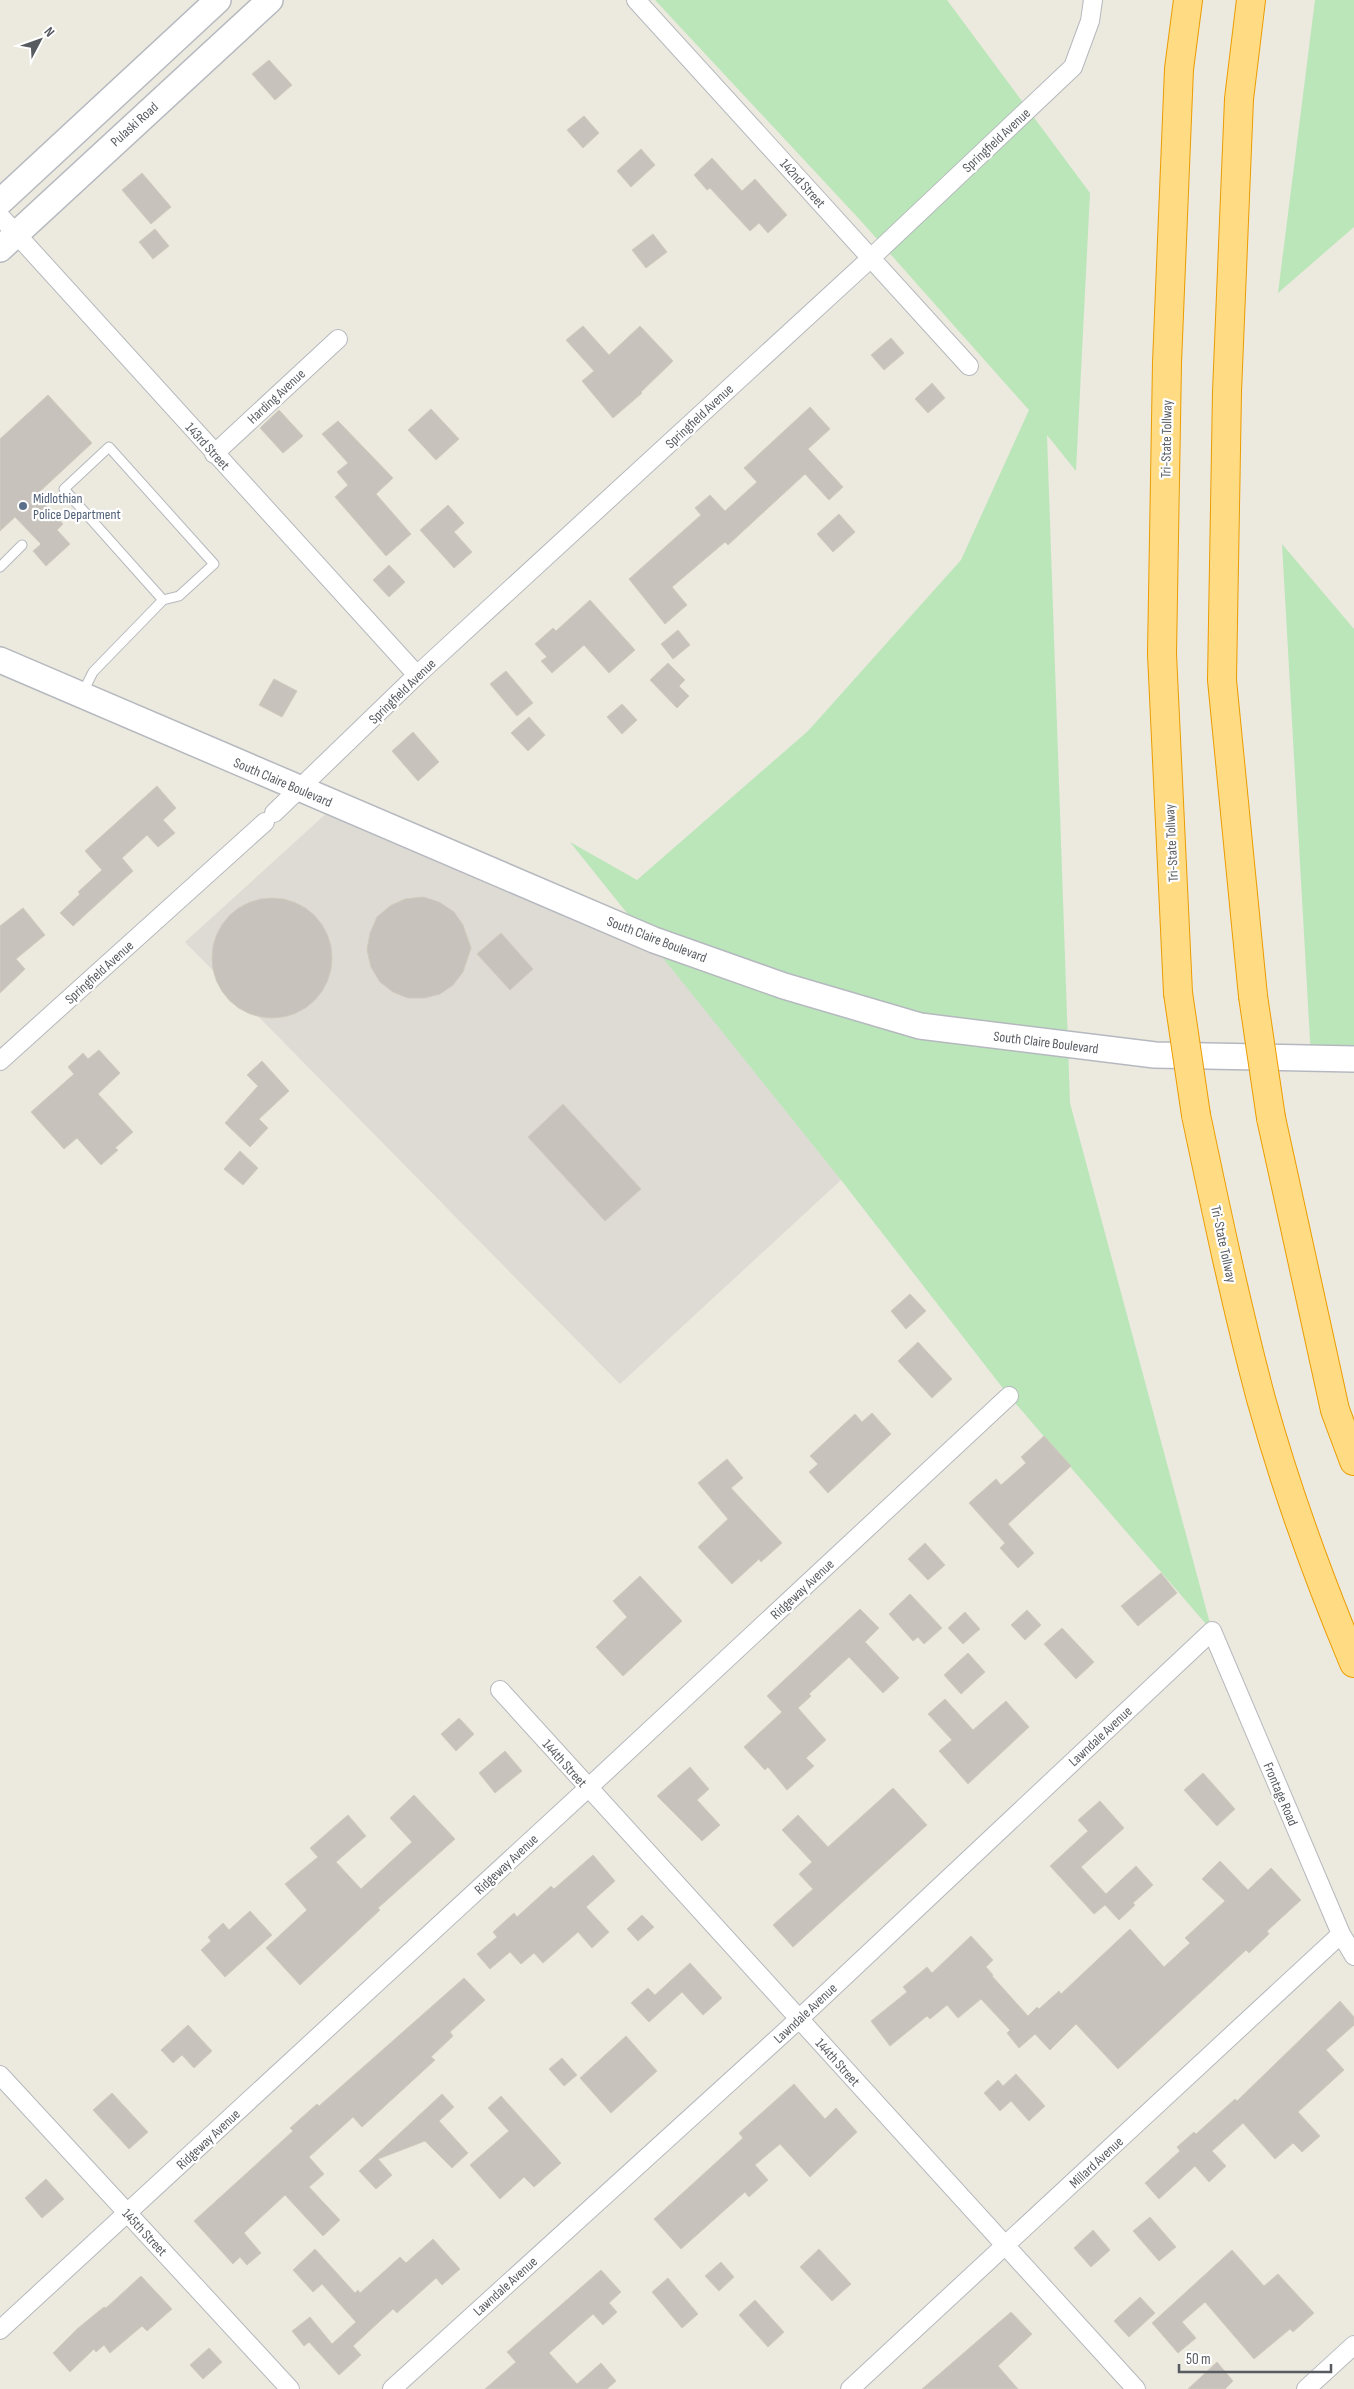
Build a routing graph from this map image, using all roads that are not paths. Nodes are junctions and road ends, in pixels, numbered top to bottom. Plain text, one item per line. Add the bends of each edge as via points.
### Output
1 (218, 0) edge
2 (270, 0) edge
3 (636, 0) edge
4 (1093, 0) edge
5 (1188, 0) edge
6 (1251, 0) edge
7 (0, 202) edge
8 (0, 216) edge
9 (8, 242) edge
10 (871, 258) junction
11 (338, 338) dead end
12 (969, 366) dead end
13 (214, 454) junction
14 (22, 545) dead end
15 (0, 567) edge
16 (163, 600) junction
17 (0, 660) edge
18 (417, 675) junction
19 (82, 695) junction
20 (301, 790) junction
21 (1354, 1058) edge
22 (0, 1061) edge
23 (1009, 1396) dead end
24 (1354, 1461) edge
25 (1212, 1632) joint
26 (1354, 1663) edge
27 (500, 1690) dead end
28 (588, 1788) junction
29 (1341, 1934) junction
30 (1354, 1956) edge
31 (799, 2019) junction
32 (0, 2075) edge
33 (128, 2213) junction
34 (1006, 2245) junction
35 (0, 2330) edge
36 (1354, 2345) edge
37 (290, 2389) edge
38 (392, 2389) edge
39 (850, 2389) edge
40 (1136, 2389) edge
41 (1306, 2389) edge

1 - 7 street
2 - 9 street, Pulaski Road
3 - 10 street, 142nd Street
4 - 10 street, Springfield Avenue via 1090,21 1073,67
5 - 26 highway, Tri-State Tollway, bridge via 1179,69 1168,334 1162,654 1178,993 1196,1115 1227,1261 1262,1400 1290,1493
6 - 24 highway, bridge via 1239,99 1226,392 1222,680 1254,996 1271,1118 1335,1410
8 - 9 street, 143rd Street
9 - 13 street, 143rd Street
10 - 12 street, 142nd Street
10 - 18 street, Springfield Avenue
11 - 13 street, Harding Avenue
13 - 18 street, 143rd Street
14 - 15 lane
16 - 16 lane via 179,596 214,564 109,447 64,489
16 - 19 lane via 94,672
17 - 19 street, South Claire Boulevard
18 - 20 street, Springfield Avenue
19 - 20 street, South Claire Boulevard
20 - 21 street, South Claire Boulevard via 654,940 784,986 920,1026 1155,1055
20 - 22 street, Springfield Avenue
23 - 28 street, Ridgeway Avenue
25 - 29 street, Frontage Road
25 - 31 street, Lawndale Avenue
27 - 28 street, 144th Street
28 - 31 street, 144th Street
28 - 33 street, Ridgeway Avenue
29 - 30 street, Frontage Road
29 - 34 street, Millard Avenue
31 - 34 street, 144th Street
31 - 38 street, Lawndale Avenue
32 - 33 street, 145th Street
33 - 35 street, Ridgeway Avenue
33 - 37 street, 145th Street
34 - 39 street, Millard Avenue
34 - 40 street, 144th Street
36 - 41 street

